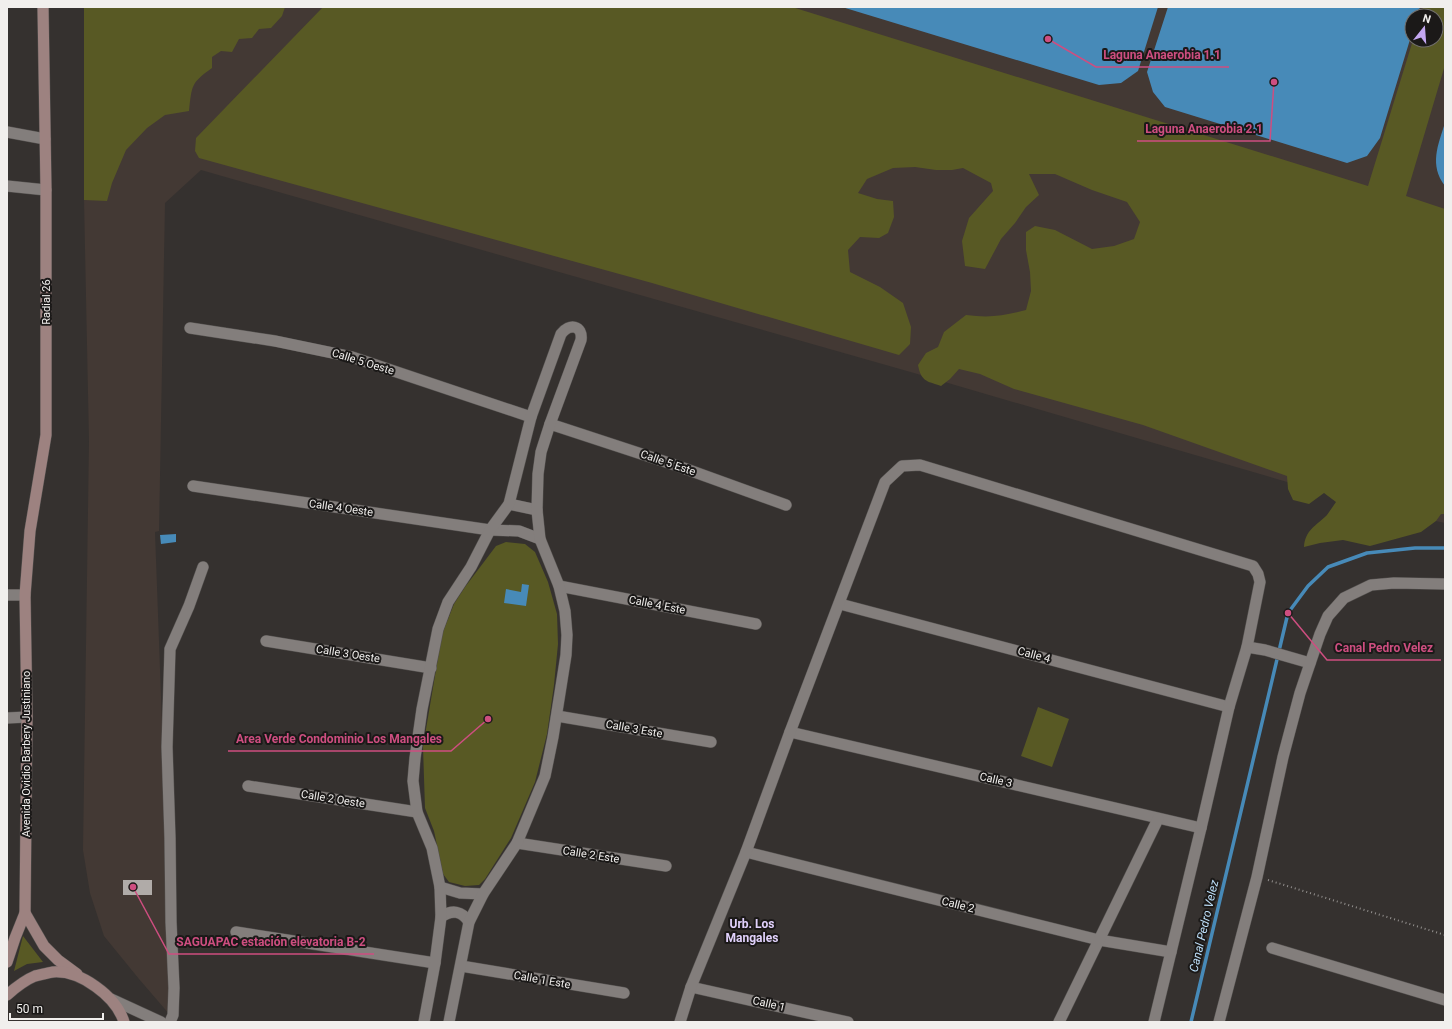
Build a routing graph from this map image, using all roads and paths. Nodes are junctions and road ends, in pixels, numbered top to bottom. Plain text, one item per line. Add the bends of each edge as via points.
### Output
1 (43, 7) edge
2 (7, 132) edge
3 (45, 139) junction
4 (7, 186) edge
5 (46, 190) junction
6 (190, 328) dead end
7 (531, 417) junction
8 (550, 424) junction
9 (193, 486) dead end
10 (510, 504) junction
11 (786, 505) dead end
12 (537, 510) junction
13 (490, 530) junction
14 (540, 539) junction
15 (203, 568) dead end
16 (1445, 584) edge
17 (559, 586) junction
18 (7, 595) edge
19 (24, 595) junction
20 (840, 604) junction
21 (756, 624) dead end
22 (266, 641) dead end
23 (1247, 647) junction
24 (1310, 663) junction
25 (431, 668) junction
26 (1229, 707) junction
27 (557, 716) junction
28 (27, 717) junction
29 (7, 718) edge
30 (790, 732) junction
31 (710, 742) dead end
32 (248, 786) dead end
33 (417, 812) junction
34 (1158, 818) junction
35 (1201, 828) junction
36 (517, 843) junction
37 (746, 852) junction
38 (666, 866) dead end
39 (1257, 877) junction
40 (440, 887) junction
41 (483, 894) junction
42 (25, 913) junction
43 (441, 916) junction
44 (469, 922) junction
45 (236, 932) dead end
46 (1445, 935) edge
47 (1099, 940) junction
48 (1272, 948) dead end
49 (1171, 952) junction
50 (7, 962) edge
51 (435, 963) junction
52 (461, 966) junction
53 (87, 982) junction
54 (691, 987) junction
55 (624, 994) dead end
56 (7, 995) edge
57 (111, 1000) junction
58 (1445, 1000) edge
59 (124, 1022) edge
60 (160, 1022) edge
61 (170, 1022) edge
62 (424, 1022) edge
63 (448, 1022) edge
64 (680, 1022) edge
65 (848, 1022) edge
66 (1059, 1022) edge
67 (1154, 1022) edge
68 (1219, 1022) edge

1 - 3 main road, Radial 26
2 - 3 street
3 - 5 main road, Radial 26
4 - 5 street
5 - 19 main road, Radial 26 via 46,435 30,531
6 - 7 street, Calle 5 Oeste via 267,339 352,357
7 - 8 street via 561,334 568,328 575,327 582,332 581,340
7 - 10 street
8 - 11 street, Calle 5 Este
8 - 12 street via 541,452
9 - 13 street, Calle 4 Oeste
10 - 12 street
10 - 13 street
12 - 14 street
13 - 14 street, Calle 4 Oeste via 519,531
13 - 25 street via 471,567 448,602 438,629
14 - 17 street
15 - 61 street via 170,649 167,748 174,988 173,1015
16 - 24 street via 1371,585 1344,598 1328,616
17 - 21 street, Calle 4 Este
17 - 27 street via 567,635
18 - 19 street
19 - 28 main road, Avenida Ovidio Barbery Justiniano
20 - 23 street via 885,482 902,466 920,465 1253,566 1260,582
20 - 26 street, Calle 4
20 - 30 street
22 - 25 street, Calle 3 Oeste
23 - 24 street
23 - 26 street
24 - 39 street via 1282,757
25 - 33 street via 412,781
26 - 35 street
27 - 31 street, Calle 3 Este
27 - 36 street via 545,776
28 - 29 street
28 - 42 main road, Avenida Ovidio Barbery Justiniano
30 - 34 street, Calle 3
30 - 37 street
32 - 33 street, Calle 2 Oeste
33 - 40 street via 432,848
34 - 35 street, Calle 3
34 - 47 street
35 - 49 street
36 - 38 street, Calle 2 Este
36 - 41 street
37 - 47 street, Calle 2
37 - 54 street
39 - 46 path
39 - 68 street
40 - 41 street via 460,893
40 - 43 street
41 - 44 street
42 - 50 main road, Avenida Ovidio Barbery Justiniano
42 - 53 main road via 44,946
43 - 44 street via 448,912 460,912
43 - 51 street
44 - 52 street
45 - 51 street
47 - 49 street, Calle 2
47 - 66 street
48 - 58 street
49 - 67 street
51 - 62 street
52 - 55 street, Calle 1 Este
52 - 63 street
53 - 56 main road via 70,974 53,972 33,977
53 - 57 main road via 100,989
54 - 64 street
54 - 65 street, Calle 1
57 - 59 main road
57 - 60 street

